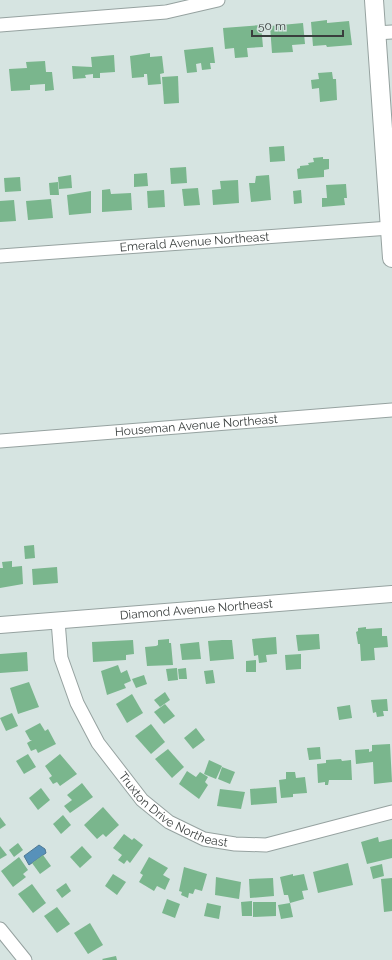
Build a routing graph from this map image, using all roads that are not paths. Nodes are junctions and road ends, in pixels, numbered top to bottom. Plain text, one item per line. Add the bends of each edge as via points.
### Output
1 (218, 0) edge
2 (374, 0) edge
3 (0, 25) edge
4 (384, 32) edge
5 (390, 206) edge
6 (390, 228) junction
7 (0, 256) edge
8 (392, 258) edge
9 (392, 410) edge
10 (0, 441) edge
11 (392, 594) edge
12 (58, 621) junction
13 (0, 625) edge
14 (392, 812) edge
15 (0, 929) edge
16 (25, 960) edge

1 - 3 street via 166,12
2 - 4 main road
4 - 5 main road
5 - 6 main road
6 - 7 street, Emerald Avenue Northeast
6 - 8 main road
9 - 10 street, Houseman Avenue Northeast
11 - 12 street, Diamond Avenue Northeast
12 - 13 street, Diamond Avenue Northeast
12 - 14 street, Truxton Drive Northeast via 61,658 76,703 98,743 142,800 169,822 204,839 266,845
15 - 16 street

